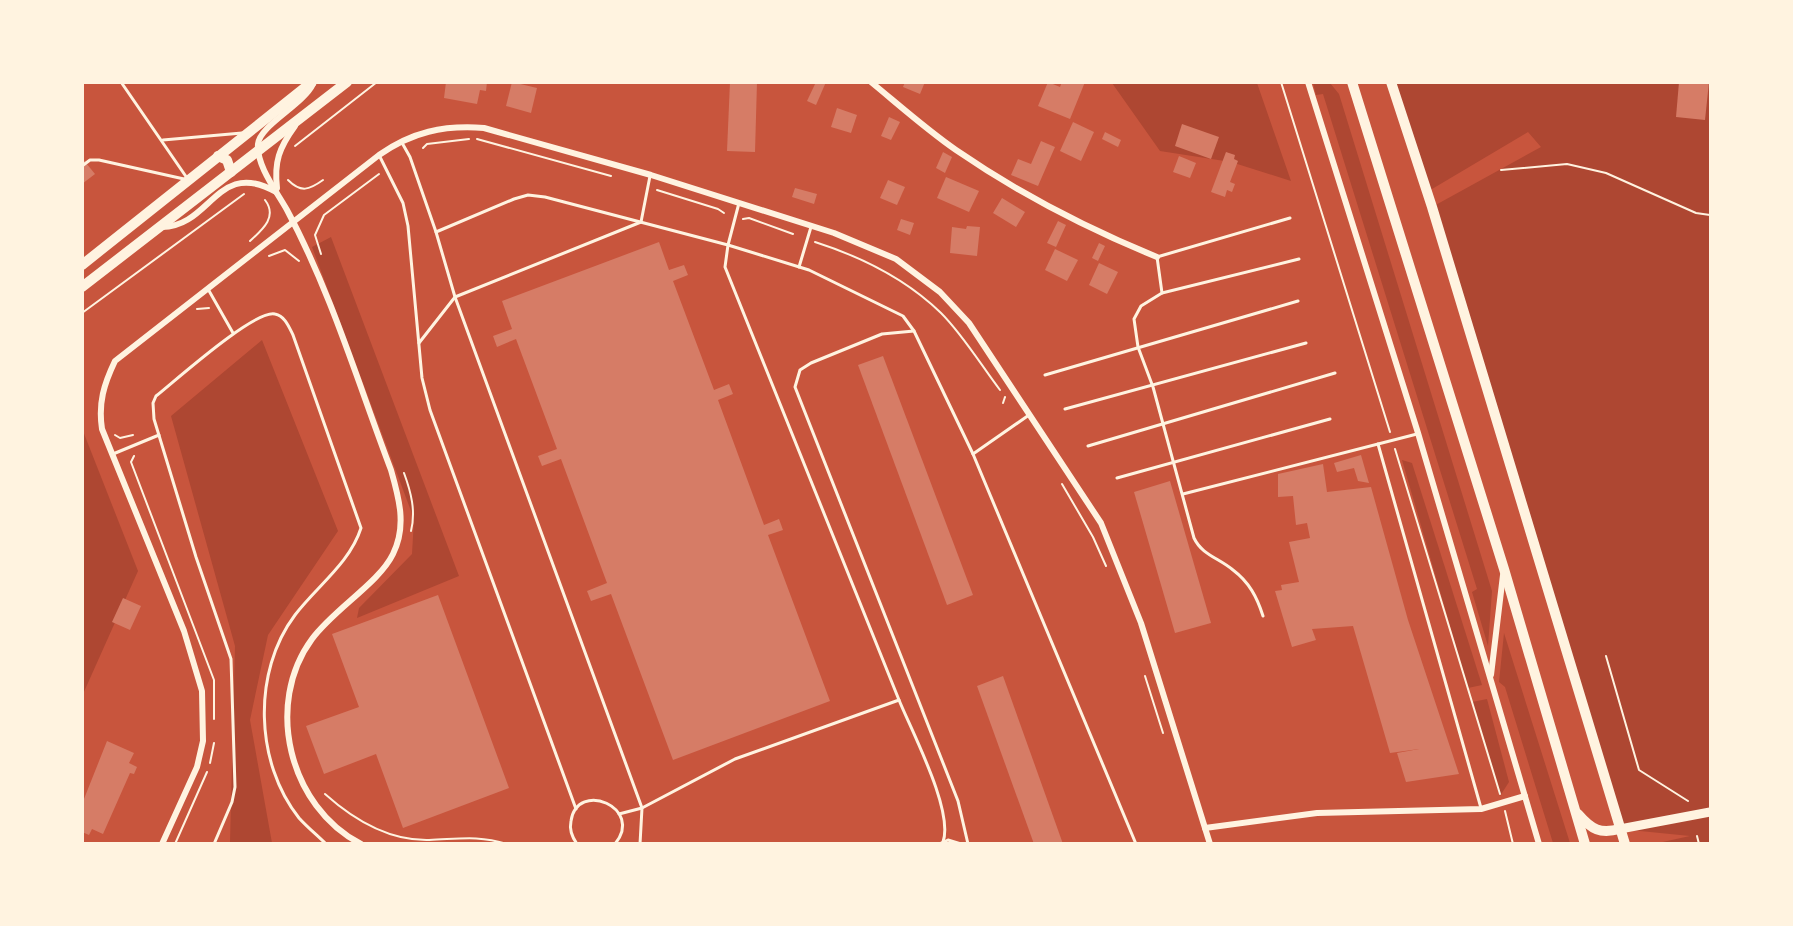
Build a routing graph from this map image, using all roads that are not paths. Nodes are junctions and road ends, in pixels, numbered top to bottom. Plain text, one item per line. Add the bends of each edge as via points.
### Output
1 (121, 82) edge
2 (313, 82) edge
3 (347, 82) edge
4 (870, 82) edge
5 (1308, 82) edge
6 (1352, 82) edge
7 (1391, 82) edge
8 (302, 117) junction
9 (247, 133) junction
10 (163, 140) junction
11 (401, 140) junction
12 (258, 150) junction
13 (379, 155) junction
14 (218, 156) junction
15 (82, 166) edge
16 (231, 172) junction
17 (651, 175) junction
18 (188, 180) junction
19 (277, 192) junction
20 (739, 203) junction
21 (1290, 218) dead end
22 (292, 221) junction
23 (641, 222) junction
24 (160, 227) junction
25 (811, 227) junction
26 (436, 232) junction
27 (728, 245) junction
28 (1157, 257) junction
29 (1299, 259) dead end
30 (82, 265) edge
31 (799, 267) junction
32 (82, 287) edge
33 (207, 288) junction
34 (1162, 293) junction
35 (455, 297) junction
36 (1298, 301) dead end
37 (914, 331) junction
38 (234, 333) junction
39 (1306, 343) dead end
40 (418, 344) junction
41 (1138, 347) junction
42 (1335, 373) dead end
43 (1045, 375) dead end
44 (1153, 387) junction
45 (1065, 409) dead end
46 (1030, 414) junction
47 (1330, 419) dead end
48 (1163, 423) junction
49 (1418, 433) junction
50 (159, 435) junction
51 (1378, 444) junction
52 (1088, 446) dead end
53 (113, 454) junction
54 (973, 454) junction
55 (1175, 462) junction
56 (1117, 478) dead end
57 (1183, 494) junction
58 (1504, 569) junction
59 (1263, 616) dead end
60 (1491, 679) junction
61 (899, 700) junction
62 (1525, 796) junction
63 (642, 808) junction
64 (576, 809) junction
65 (1481, 809) junction
66 (1576, 812) junction
67 (1710, 812) edge
68 (619, 814) junction
69 (1205, 828) junction
70 (1620, 829) junction
71 (162, 843) edge
72 (214, 843) edge
73 (326, 843) edge
74 (361, 843) edge
75 (578, 843) edge
76 (615, 843) edge
77 (640, 843) edge
78 (941, 843) edge
79 (961, 843) edge
80 (968, 843) edge
81 (1136, 843) edge
82 (1210, 843) edge
83 (1539, 843) edge
84 (1585, 843) edge
85 (1625, 843) edge

1 - 10 lane
2 - 9 main road
2 - 12 street via 293,109 264,131
3 - 8 main road
4 - 28 street via 955,149 1023,193 1086,227
5 - 49 street
6 - 58 main road
7 - 70 main road
8 - 12 main road
8 - 19 street via 278,151
9 - 10 lane
9 - 14 main road
10 - 18 lane
11 - 13 street
11 - 17 street via 434,129 484,128
11 - 26 lane
12 - 16 main road
12 - 19 street
13 - 22 street
13 - 40 lane via 405,213
14 - 16 main road via 227,160
14 - 18 main road
15 - 18 lane via 99,160
16 - 24 main road
17 - 20 street
17 - 23 lane
18 - 30 main road
19 - 22 street
19 - 24 street via 262,184 239,182 185,221
20 - 25 street
20 - 27 lane
21 - 28 lane
22 - 33 street
22 - 74 street via 311,256 400,501 401,528 393,554 310,641 293,676 286,704 296,771 323,813
23 - 26 lane via 528,195
23 - 27 lane
23 - 35 lane
24 - 32 main road
25 - 31 lane
25 - 46 street via 869,246 920,275 969,323
26 - 35 lane
27 - 31 lane
27 - 61 lane via 725,267
28 - 34 lane
29 - 34 lane
31 - 37 lane via 903,316
33 - 38 lane
33 - 53 street via 115,361 99,409 102,429
34 - 41 lane via 1141,306 1134,319
35 - 40 lane
35 - 63 lane
36 - 41 lane
37 - 54 lane
37 - 80 lane via 882,334 811,363 800,370 795,387 958,801
38 - 50 lane via 156,396 152,410
38 - 73 lane via 268,314 277,314 286,322 361,528 347,556 294,616 272,664 265,693 265,732 277,781 299,818
39 - 44 lane
40 - 64 lane via 429,410
41 - 43 lane
41 - 44 lane
42 - 48 lane
44 - 45 lane
44 - 48 lane
46 - 54 lane
46 - 69 street via 1101,523 1141,623
47 - 55 lane
48 - 52 lane
48 - 55 lane
49 - 51 lane
49 - 60 street
50 - 53 lane
50 - 72 lane via 232,665 235,787
51 - 57 lane
51 - 65 lane
53 - 71 street via 184,631 202,691 203,741 197,766
54 - 81 lane
55 - 56 lane
55 - 57 lane
57 - 59 lane via 1198,547 1234,570 1251,587
58 - 60 street
58 - 66 main road
60 - 62 street
61 - 63 lane via 735,759
61 - 78 lane via 940,799 946,834
62 - 65 street
62 - 83 street
63 - 68 lane
63 - 77 lane
64 - 68 lane via 599,800
64 - 75 lane via 570,825
65 - 69 street via 1317,813
66 - 70 main road via 1591,829 1604,833
66 - 84 main road
67 - 70 main road
68 - 76 lane via 621,831
69 - 82 street
70 - 85 main road
78 - 79 lane

